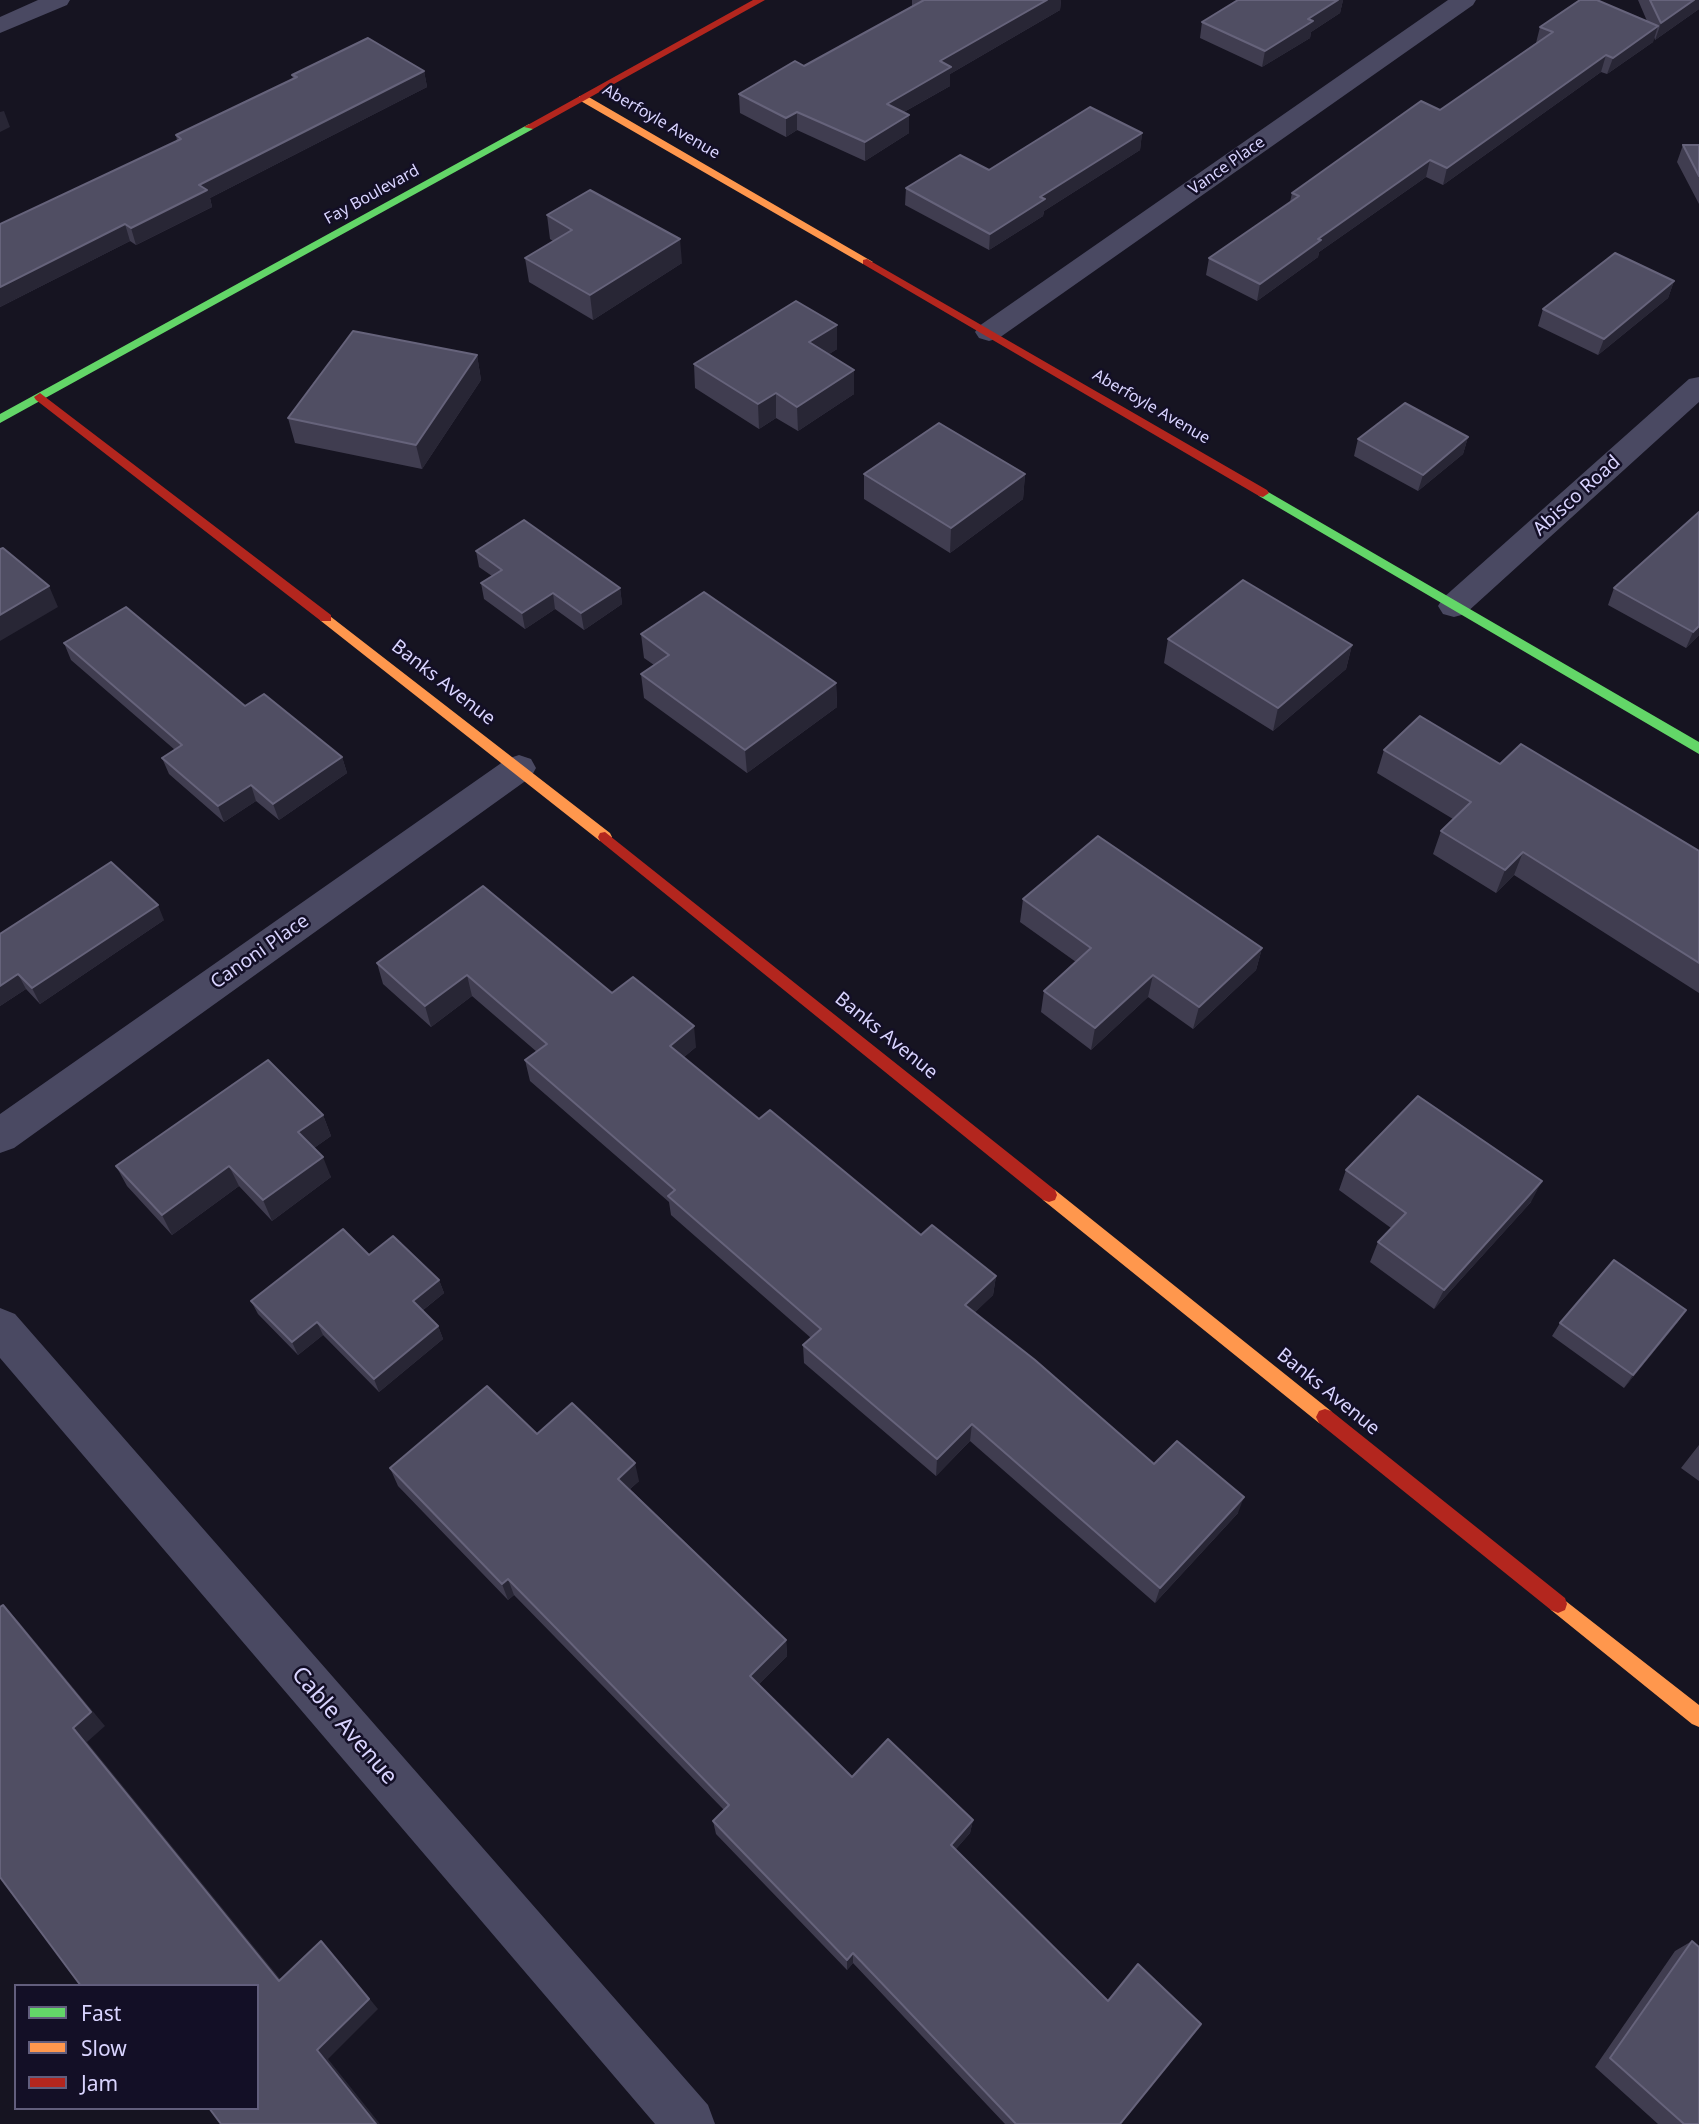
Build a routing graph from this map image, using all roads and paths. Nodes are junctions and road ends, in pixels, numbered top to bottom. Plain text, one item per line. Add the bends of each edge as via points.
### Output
1 (58, 0) edge
2 (760, 0) edge
3 (1464, 0) edge
4 (0, 26) edge
5 (583, 98) junction
6 (989, 332) junction
7 (1699, 386) edge
8 (40, 397) junction
9 (0, 419) edge
10 (1454, 606) junction
11 (1699, 749) edge
12 (519, 768) junction
13 (0, 1136) edge
14 (0, 1327) edge
15 (1699, 1717) edge
16 (689, 2124) edge

1 - 4 street
2 - 5 street, Fay Boulevard
3 - 6 street, Vance Place
5 - 6 street, Aberfoyle Avenue
5 - 8 street, Fay Boulevard
6 - 10 street, Aberfoyle Avenue
7 - 10 street, Abisco Road
8 - 9 street, Fay Boulevard
8 - 12 street, Banks Avenue
10 - 11 street, Aberfoyle Avenue
12 - 13 street, Canoni Place
12 - 15 street, Banks Avenue
14 - 16 street, Cable Avenue

